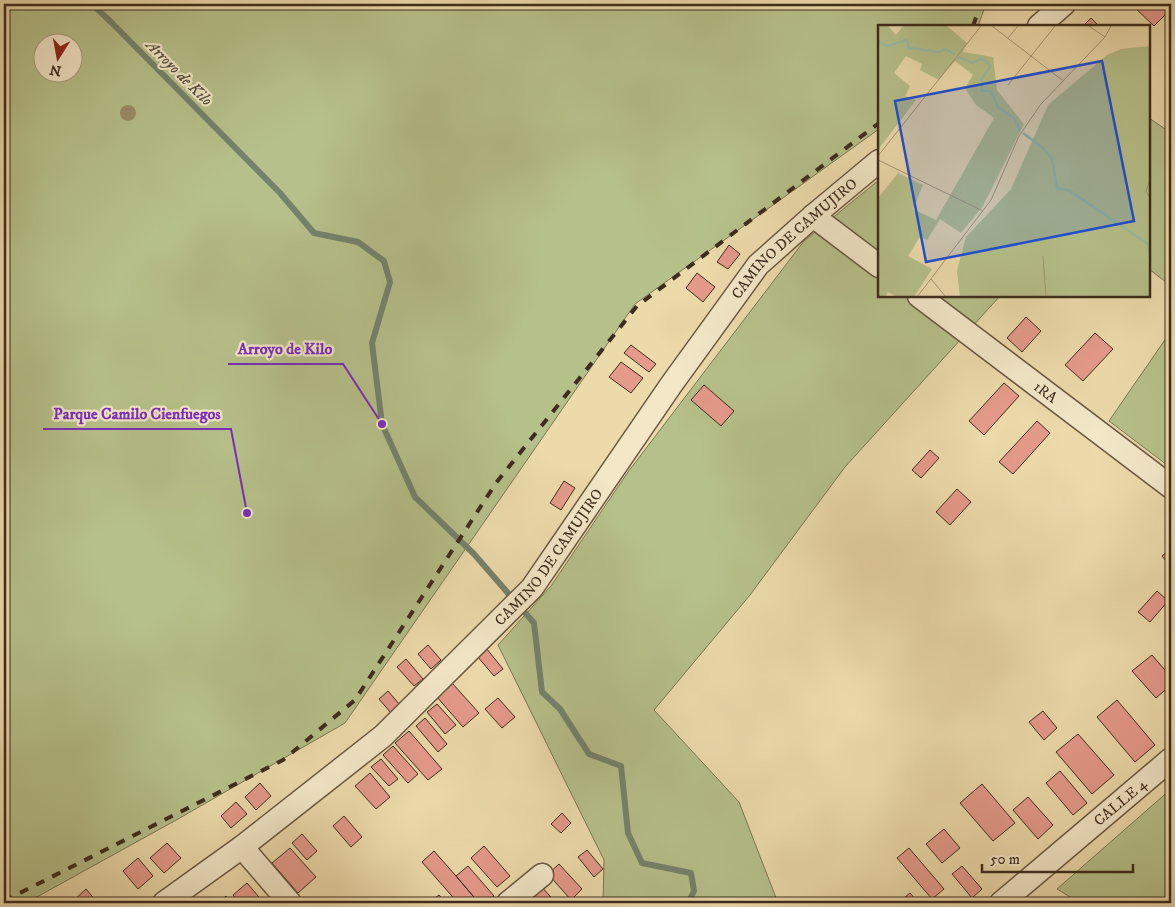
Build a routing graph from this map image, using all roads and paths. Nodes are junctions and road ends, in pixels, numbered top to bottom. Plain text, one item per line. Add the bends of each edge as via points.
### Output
1 (1064, 4) edge
2 (1041, 25) edge
3 (878, 162) edge
4 (813, 216) junction
5 (878, 265) edge
6 (922, 298) edge
7 (1171, 487) edge
8 (1171, 759) edge
9 (242, 847) junction
10 (542, 875) dead end
11 (164, 903) edge
12 (290, 903) edge
13 (508, 903) edge
14 (1001, 903) edge

1 - 2 street
3 - 4 street, CAMINO DE CAMUJIRO
4 - 5 street
4 - 9 street, CAMINO DE CAMUJIRO via 758,265 671,384 532,588 383,736
6 - 7 street, 1RA
8 - 14 street, CALLE 4
9 - 11 street, CAMINO DE CAMUJIRO
9 - 12 street
10 - 13 street

